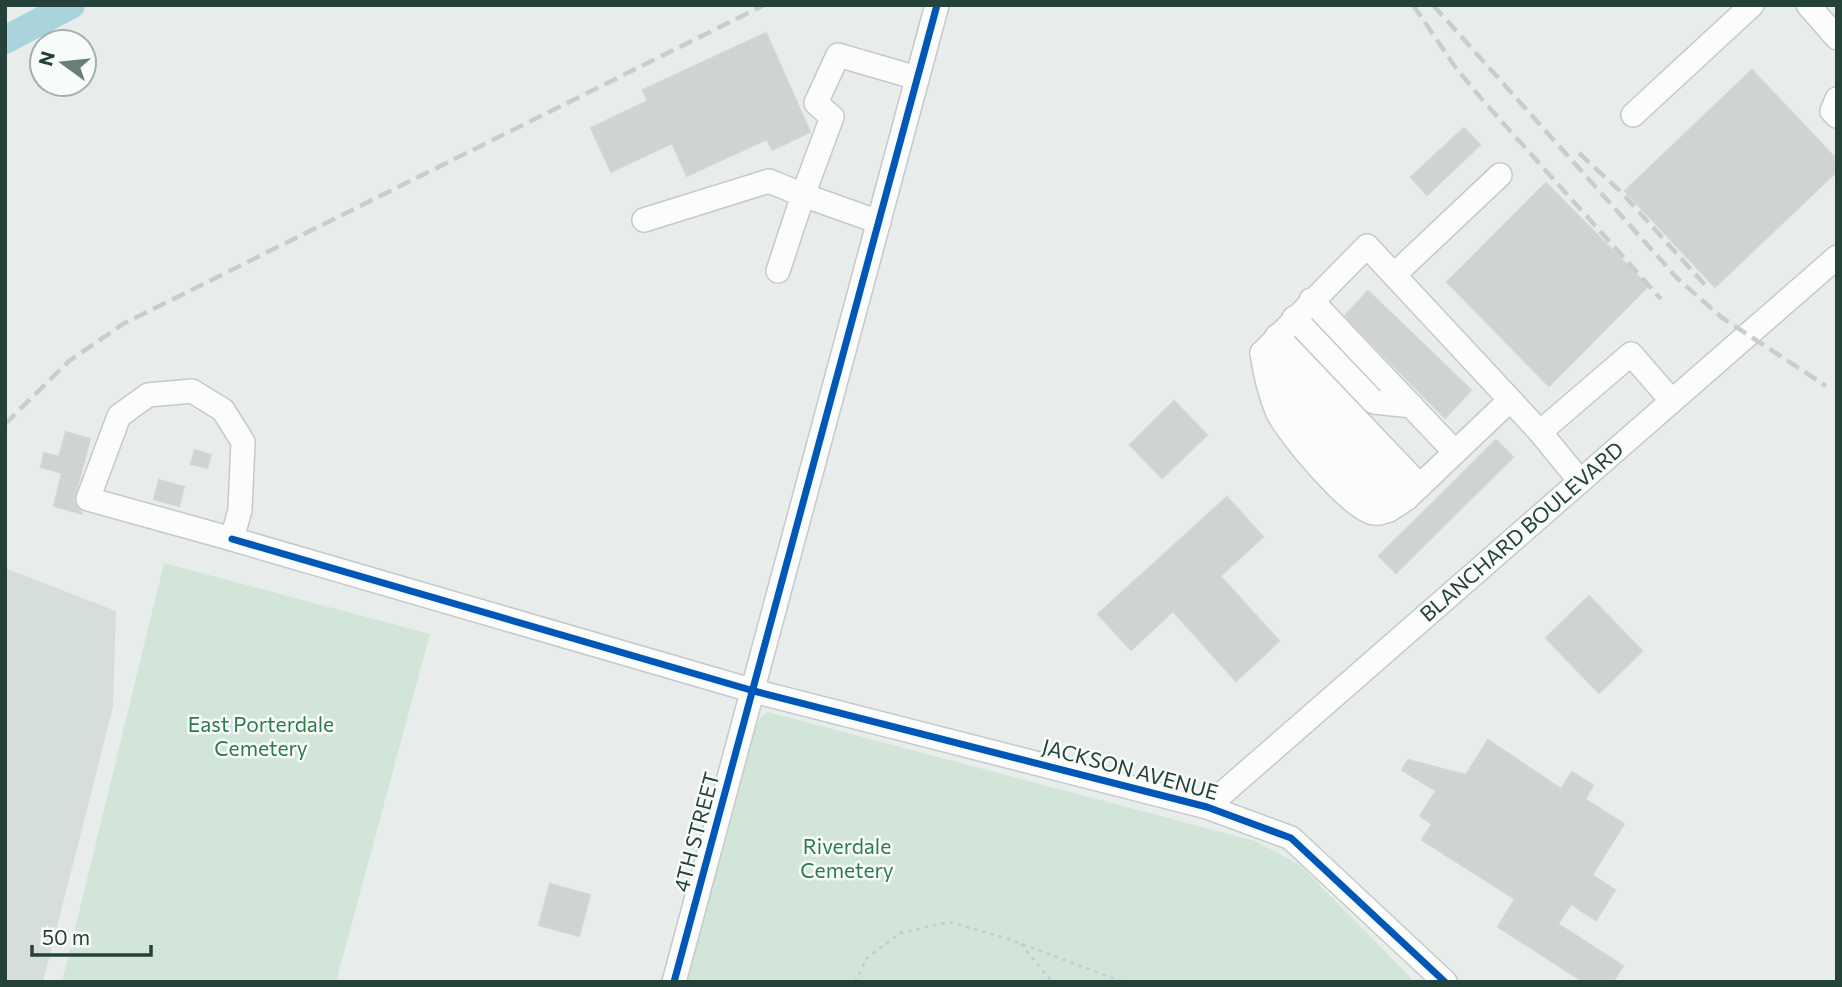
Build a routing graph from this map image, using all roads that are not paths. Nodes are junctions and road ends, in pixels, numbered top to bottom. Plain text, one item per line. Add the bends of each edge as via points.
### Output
1 (937, 5) edge
2 (1752, 5) edge
3 (1808, 5) edge
4 (1837, 38) edge
5 (918, 78) junction
6 (1837, 99) edge
7 (1633, 115) dead end
8 (1837, 116) edge
9 (1500, 175) dead end
10 (803, 195) junction
11 (644, 220) dead end
12 (879, 222) junction
13 (1837, 257) edge
14 (778, 271) dead end
15 (1394, 275) junction
16 (1311, 300) junction
17 (1294, 318) junction
18 (1269, 345) junction
19 (1510, 400) junction
20 (1672, 401) junction
21 (1412, 407) junction
22 (1540, 432) junction
23 (1455, 452) junction
24 (1580, 481) junction
25 (1405, 498) junction
26 (232, 539) junction
27 (754, 691) junction
28 (1207, 807) junction
29 (674, 982) edge
30 (1446, 982) edge

1 - 5 street, 4TH STREET
2 - 7 street
3 - 4 street
5 - 10 street via 838,55 816,103 832,117
5 - 12 street, 4TH STREET
6 - 8 street via 1832,111
9 - 15 street
10 - 11 street via 769,181
10 - 12 street
10 - 14 street
12 - 27 street, 4TH STREET
13 - 20 street, BLANCHARD BOULEVARD
15 - 16 street via 1367,246
15 - 19 street
16 - 17 street
16 - 21 street
17 - 18 street
17 - 21 street via 1374,402
18 - 25 street
18 - 25 street via 1266,381 1278,413 1296,441 1355,504 1374,513
19 - 22 street
19 - 23 street
20 - 22 street via 1631,354
20 - 24 street, BLANCHARD BOULEVARD
21 - 23 street
22 - 24 street
23 - 25 street
24 - 28 street, BLANCHARD BOULEVARD
26 - 26 street, JACKSON AVENUE via 88,499 119,416 148,395 192,391 223,410 243,442 240,510
26 - 27 street, JACKSON AVENUE
27 - 28 street, JACKSON AVENUE
27 - 29 street, 4TH STREET
28 - 30 street, JACKSON AVENUE via 1291,838

